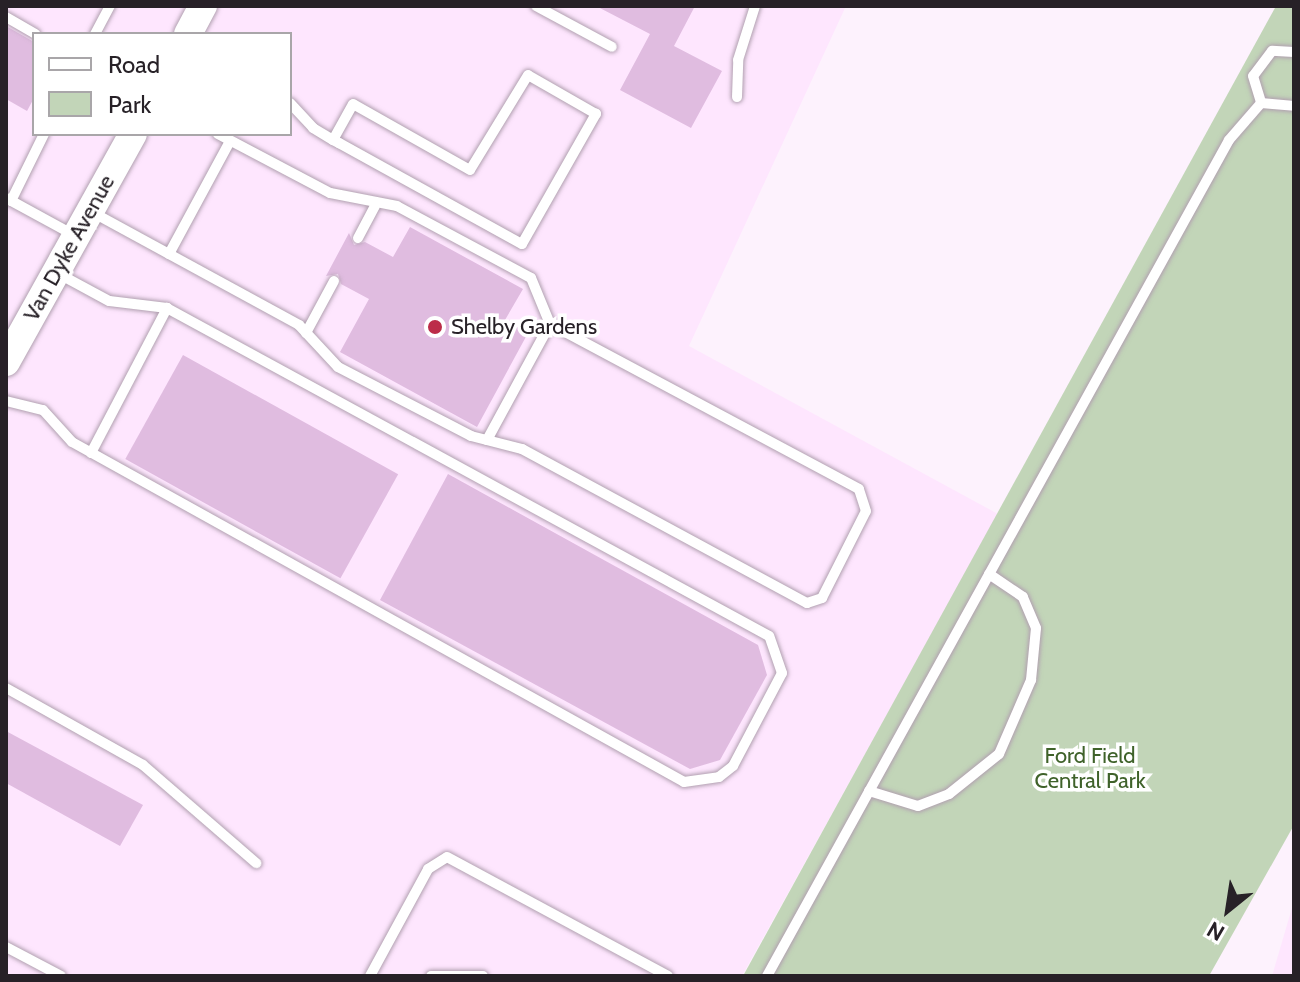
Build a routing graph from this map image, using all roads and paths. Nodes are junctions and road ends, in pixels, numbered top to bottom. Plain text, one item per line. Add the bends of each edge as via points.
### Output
1 (110, 6) edge
2 (203, 6) edge
3 (536, 6) edge
4 (755, 6) edge
5 (6, 17) edge
6 (32, 32) edge
7 (96, 32) edge
8 (189, 32) edge
9 (612, 47) dead end
10 (1294, 52) edge
11 (737, 97) dead end
12 (1261, 103) junction
13 (292, 105) edge
14 (1294, 106) edge
15 (43, 136) edge
16 (132, 136) edge
17 (221, 136) edge
18 (333, 140) junction
19 (230, 141) junction
20 (9, 199) edge
21 (375, 206) junction
22 (90, 211) junction
23 (76, 236) junction
24 (358, 238) dead end
25 (169, 254) junction
26 (56, 272) junction
27 (334, 281) dead end
28 (167, 308) junction
29 (15, 324) edge
30 (550, 324) junction
31 (306, 333) junction
32 (6, 362) edge
33 (6, 401) edge
34 (487, 440) junction
35 (91, 453) junction
36 (989, 574) junction
37 (6, 688) edge
38 (869, 791) junction
39 (256, 863) dead end
40 (6, 947) edge
41 (61, 976) edge
42 (370, 976) edge
43 (431, 976) edge
44 (483, 976) edge
45 (668, 976) edge
46 (767, 976) edge

1 - 7 lane
2 - 8 main road
3 - 9 lane
4 - 11 lane via 738,60
5 - 6 lane
10 - 12 lane via 1284,48 1259,59 1253,76
12 - 14 lane
12 - 36 lane via 1229,140
13 - 18 lane
15 - 20 lane
16 - 22 main road, Van Dyke Avenue
17 - 19 lane
18 - 18 lane via 522,244 596,114 528,75 470,170 353,104
19 - 21 lane via 330,193
19 - 25 lane
20 - 23 lane
21 - 24 lane
21 - 30 lane via 397,206 531,278
22 - 23 main road, Van Dyke Avenue
22 - 25 lane
23 - 26 main road, Van Dyke Avenue
25 - 31 lane
26 - 28 lane via 109,301
26 - 29 main road, Van Dyke Avenue
27 - 31 lane
28 - 35 lane
28 - 35 lane via 769,636 782,673 733,766 719,777 684,782
29 - 32 main road, Van Dyke Avenue
30 - 34 lane
30 - 34 lane via 859,489 866,511 822,598 807,603 522,449
31 - 34 lane via 338,367
33 - 35 lane via 43,410
36 - 38 lane
36 - 38 lane via 1023,597 1036,628 1031,680 999,754 949,794 918,806
37 - 39 lane via 143,765
38 - 46 lane
40 - 41 lane
42 - 45 lane via 428,869 447,857
43 - 44 lane

